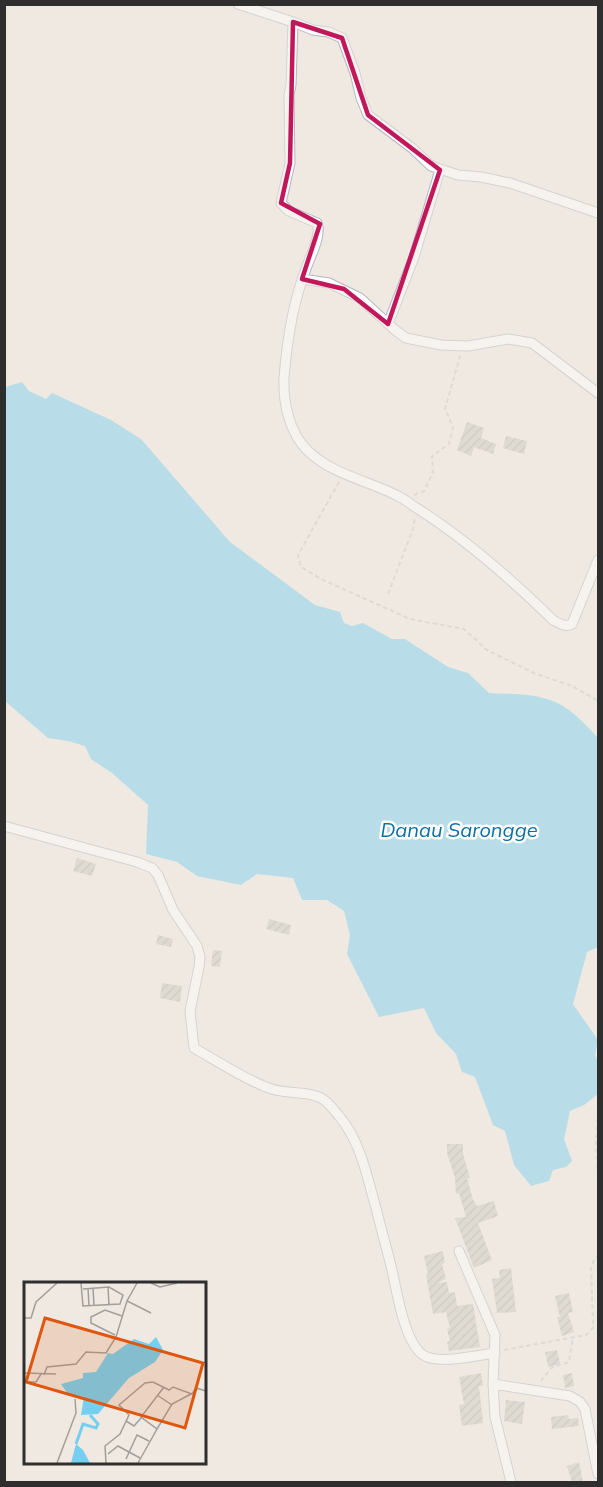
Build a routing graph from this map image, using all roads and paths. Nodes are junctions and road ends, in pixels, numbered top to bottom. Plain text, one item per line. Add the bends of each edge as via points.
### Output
1 (238, 4) edge
2 (293, 22) junction
3 (440, 170) junction
4 (598, 213) edge
5 (302, 279) junction
6 (388, 324) junction
7 (460, 346) junction
8 (598, 393) edge
9 (344, 473) junction
10 (403, 500) junction
11 (417, 508) junction
12 (598, 560) edge
13 (388, 594) dead end
14 (598, 700) edge
15 (4, 826) edge
16 (598, 1111) edge
17 (598, 1180) edge
18 (459, 1251) dead end
19 (598, 1257) edge
20 (573, 1337) junction
21 (495, 1353) junction
22 (493, 1384) junction
23 (534, 1391) junction
24 (598, 1474) edge
25 (511, 1482) edge

1 - 2 street
2 - 3 street via 342,38 368,115
2 - 5 street via 290,163 281,203 319,227
3 - 4 street via 510,183
3 - 6 street via 414,257
5 - 6 street via 344,289
5 - 9 street via 286,350 284,386 290,421 308,451
6 - 7 street via 406,338
7 - 8 street via 508,339 532,343
7 - 10 path via 460,360 445,409 453,427 449,444 432,456 433,473 424,492
9 - 10 street
9 - 14 path via 298,555 301,567 410,619 464,629 487,650
10 - 11 street
11 - 12 street via 475,549 562,625 572,624
11 - 13 path
15 - 21 street via 137,862 158,874 200,957 190,1011 194,1048 265,1087 326,1102 351,1132 363,1159 402,1314 416,1346 423,1355 438,1359
16 - 17 path
18 - 21 street via 495,1335
19 - 20 path via 591,1267 593,1328 586,1335
20 - 21 path
20 - 23 path via 568,1362 551,1368
21 - 22 street
22 - 23 street
22 - 25 street via 498,1433
23 - 24 street via 570,1396 585,1408

